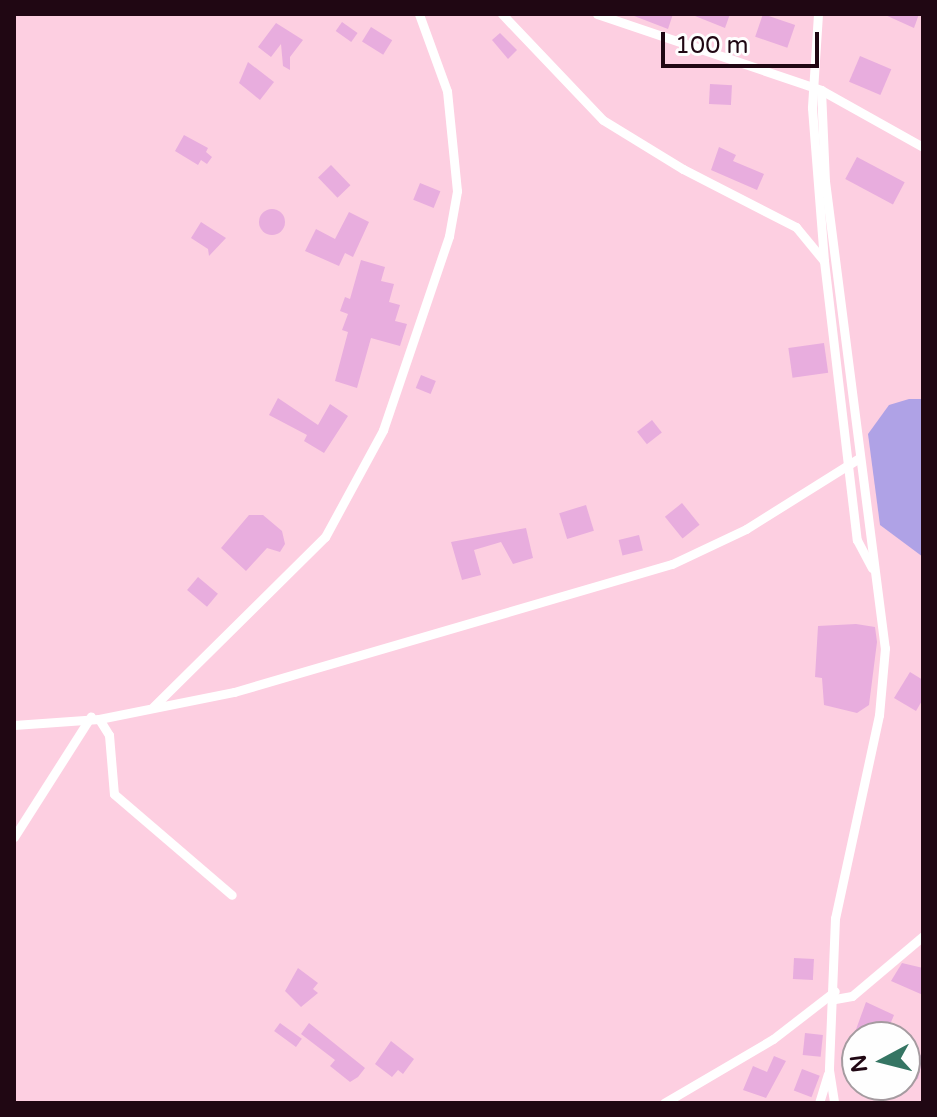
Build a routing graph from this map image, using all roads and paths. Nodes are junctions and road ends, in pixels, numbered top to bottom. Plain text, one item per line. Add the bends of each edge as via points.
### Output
1 (419, 14) edge
2 (502, 14) edge
3 (597, 14) edge
4 (818, 14) edge
5 (816, 89) junction
6 (923, 147) edge
7 (824, 261) junction
8 (849, 357) junction
9 (838, 359) junction
10 (859, 458) junction
11 (847, 462) junction
12 (872, 568) junction
13 (150, 709) junction
14 (95, 718) junction
15 (14, 725) edge
16 (14, 837) edge
17 (232, 895) dead end
18 (923, 936) edge
19 (835, 995) junction
20 (829, 1070) junction
21 (664, 1103) edge
22 (819, 1103) edge
23 (834, 1103) edge

1 - 13 street via 447,91 457,191 449,236 383,430 325,537
2 - 7 street via 603,120 683,169 796,227
3 - 5 street
4 - 5 street
5 - 6 street
5 - 7 street
5 - 8 street
7 - 9 street
8 - 9 street
8 - 10 street
9 - 11 street
10 - 11 street
10 - 12 street
11 - 12 street via 859,548
11 - 13 street via 746,529 672,564 456,631 234,692
12 - 19 street via 884,629 884,677 839,886
13 - 14 street
14 - 15 street
14 - 16 street
14 - 17 street via 109,735 114,794
18 - 19 street via 852,996
19 - 20 street
19 - 21 street via 773,1039
20 - 22 street
20 - 23 street

